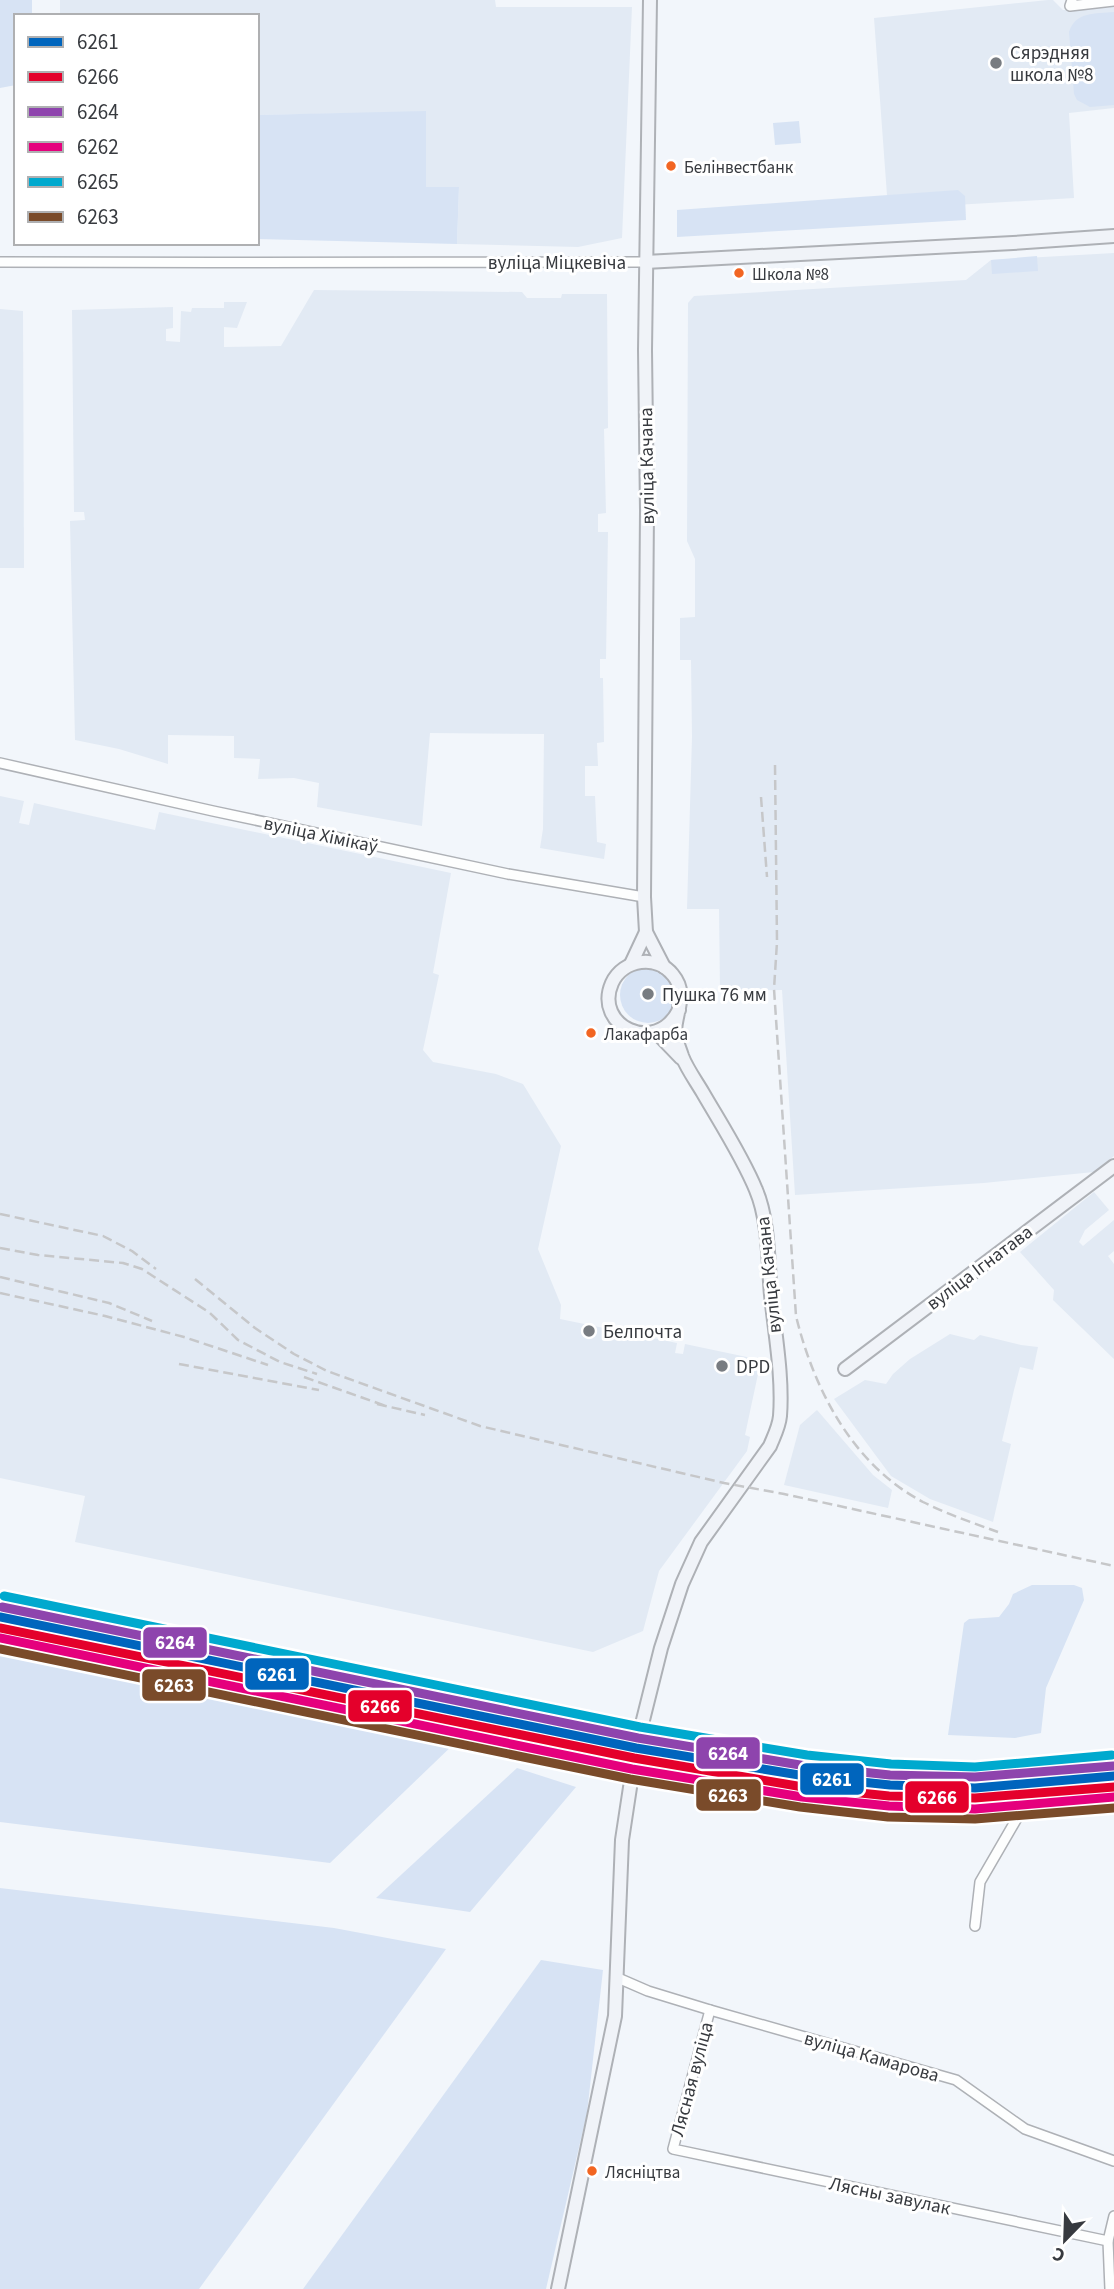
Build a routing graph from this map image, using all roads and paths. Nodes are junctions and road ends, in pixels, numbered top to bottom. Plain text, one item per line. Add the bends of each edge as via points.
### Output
1 (650, 0) edge
2 (1114, 1) edge
3 (1071, 3) edge
4 (1114, 236) edge
5 (0, 262) edge
6 (645, 262) junction
7 (0, 763) edge
8 (644, 897) junction
9 (646, 932) junction
10 (631, 964) junction
11 (664, 967) junction
12 (679, 1010) junction
13 (656, 1032) junction
14 (684, 1061) junction
15 (1114, 1166) edge
16 (845, 1369) dead end
17 (1114, 1802) edge
18 (975, 1926) dead end
19 (618, 1978) junction
20 (710, 2010) junction
21 (673, 2149) joint
22 (1114, 2161) edge
23 (1114, 2216) edge
24 (1108, 2241) junction
25 (558, 2289) edge
26 (1110, 2289) edge

1 - 6 main road, вуліца Качана
2 - 3 street
4 - 6 main road, вуліца Міцкевіча
5 - 6 street, вуліца Міцкевіча
6 - 8 main road, вуліца Качана
7 - 8 street, вуліца Хімікаў via 508,874
8 - 9 main road, вуліца Качана
9 - 10 main road, вуліца Качана
9 - 11 main road, вуліца Качана
10 - 11 main road via 648,961
10 - 13 main road, вуліца Качана via 611,985 611,1011 628,1030
11 - 12 main road, вуліца Качана via 679,985
12 - 13 main road via 670,1024
12 - 14 main road, вуліца Качана via 675,1033
13 - 14 main road, вуліца Качана
14 - 19 main road, вуліца Качана via 757,1192 766,1235 780,1417 769,1446 701,1542 660,1648 629,1784 622,1840
15 - 16 main road, вуліца Ігнатава
17 - 18 street via 1027,1801 980,1882
19 - 20 street, вуліца Камарова
19 - 25 main road, вуліца Качана via 615,2016
20 - 21 street, Лясная вуліца
20 - 22 street, вуліца Камарова via 956,2080 1025,2129
21 - 24 street, Лясны завулак
23 - 24 street
24 - 26 street

